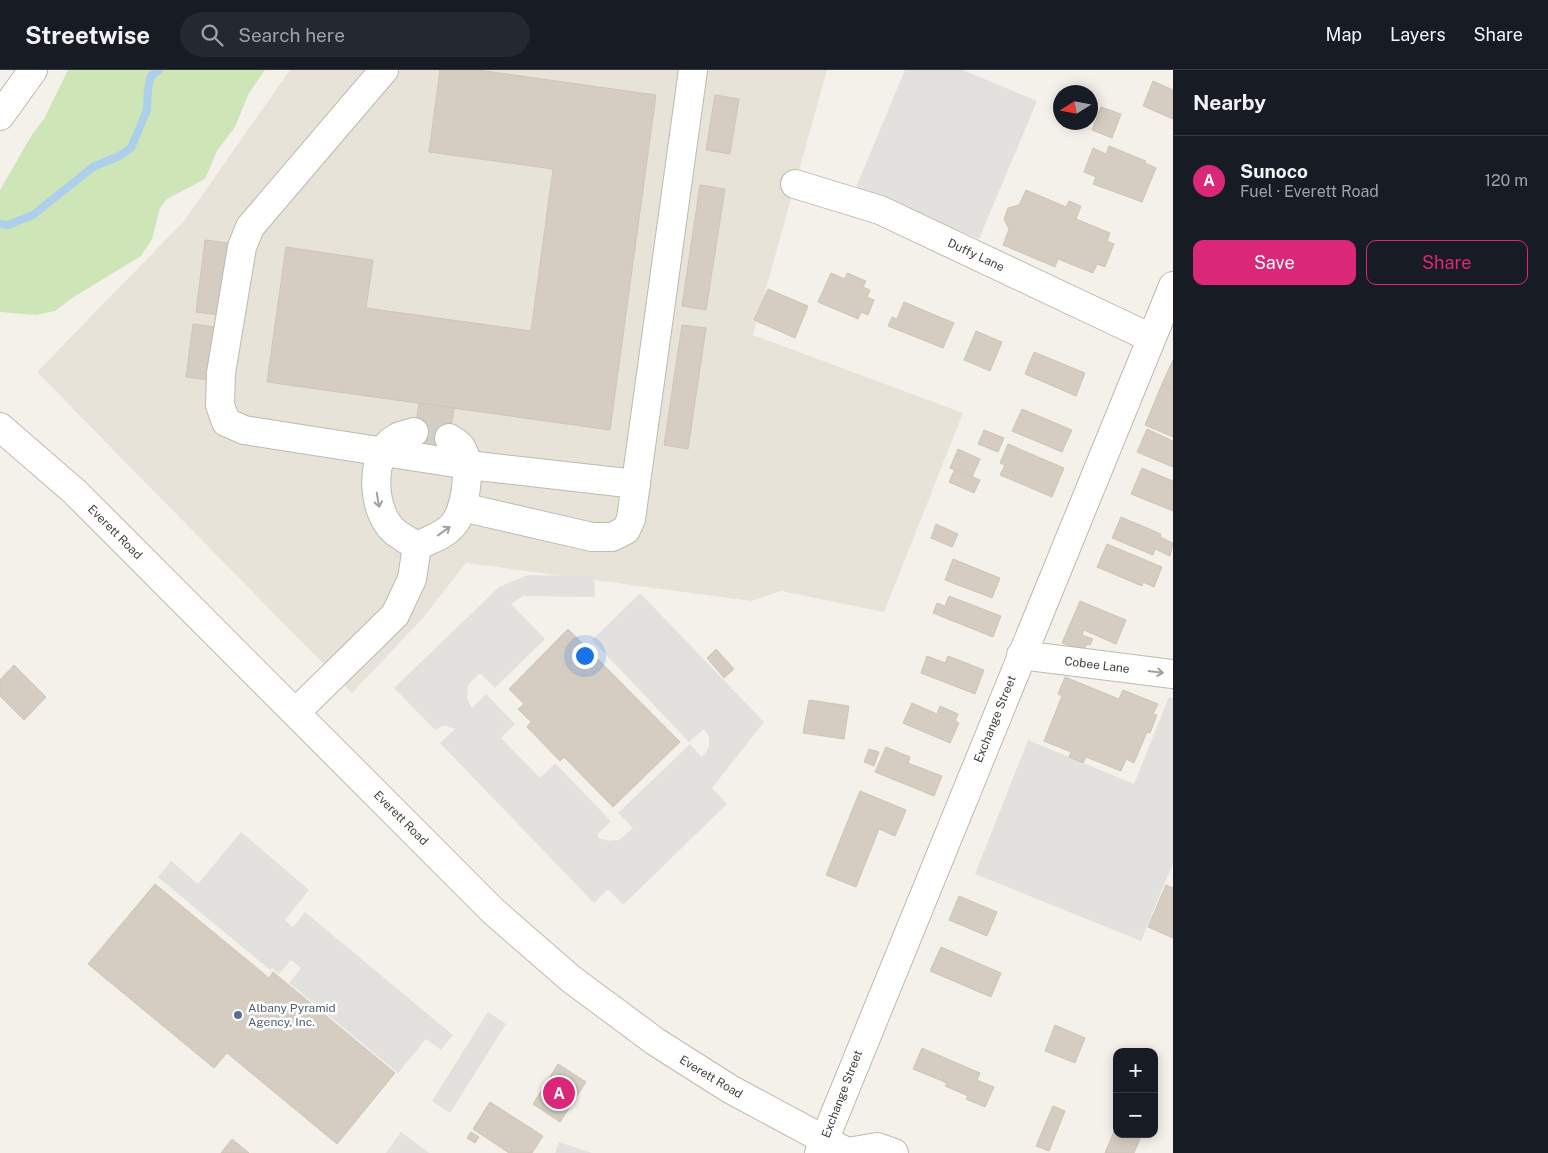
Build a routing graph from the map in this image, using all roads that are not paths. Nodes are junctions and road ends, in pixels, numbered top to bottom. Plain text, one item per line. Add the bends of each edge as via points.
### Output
1 (32, 70) edge
2 (384, 70) edge
3 (693, 70) edge
4 (0, 116) edge
5 (795, 184) dead end
6 (1173, 286) edge
7 (1151, 338) junction
8 (0, 427) edge
9 (414, 432) tunnel mouth
10 (450, 438) tunnel mouth
11 (382, 453) junction
12 (468, 465) junction
13 (636, 484) junction
14 (462, 507) junction
15 (417, 546) junction
16 (1021, 655) junction
17 (1173, 674) edge
18 (296, 712) junction
19 (821, 1146) edge
20 (848, 1152) edge
21 (894, 1153) edge

1 - 4 street
2 - 11 street via 250,227 242,247 221,372 220,406 226,422 244,430
3 - 13 street
5 - 7 street, Duffy Lane via 880,210
6 - 7 street, Exchange Street
7 - 16 street, Exchange Street
8 - 18 street, Everett Road via 75,492
9 - 11 street via 395,438
10 - 12 street via 462,448
11 - 12 street
11 -> 15 street via 375,482 380,509 393,530
12 - 13 street
12 - 14 street
13 - 14 street via 631,519 626,530 612,537 592,537
15 -> 14 street via 454,524
15 - 18 street via 412,579 396,615
16 -> 17 street, Cobee Lane
16 - 19 street, Exchange Street
18 - 19 street, Everett Road via 493,911 571,980 689,1064
19 - 20 street, Everett Road
20 - 21 street, Everett Road via 877,1147

